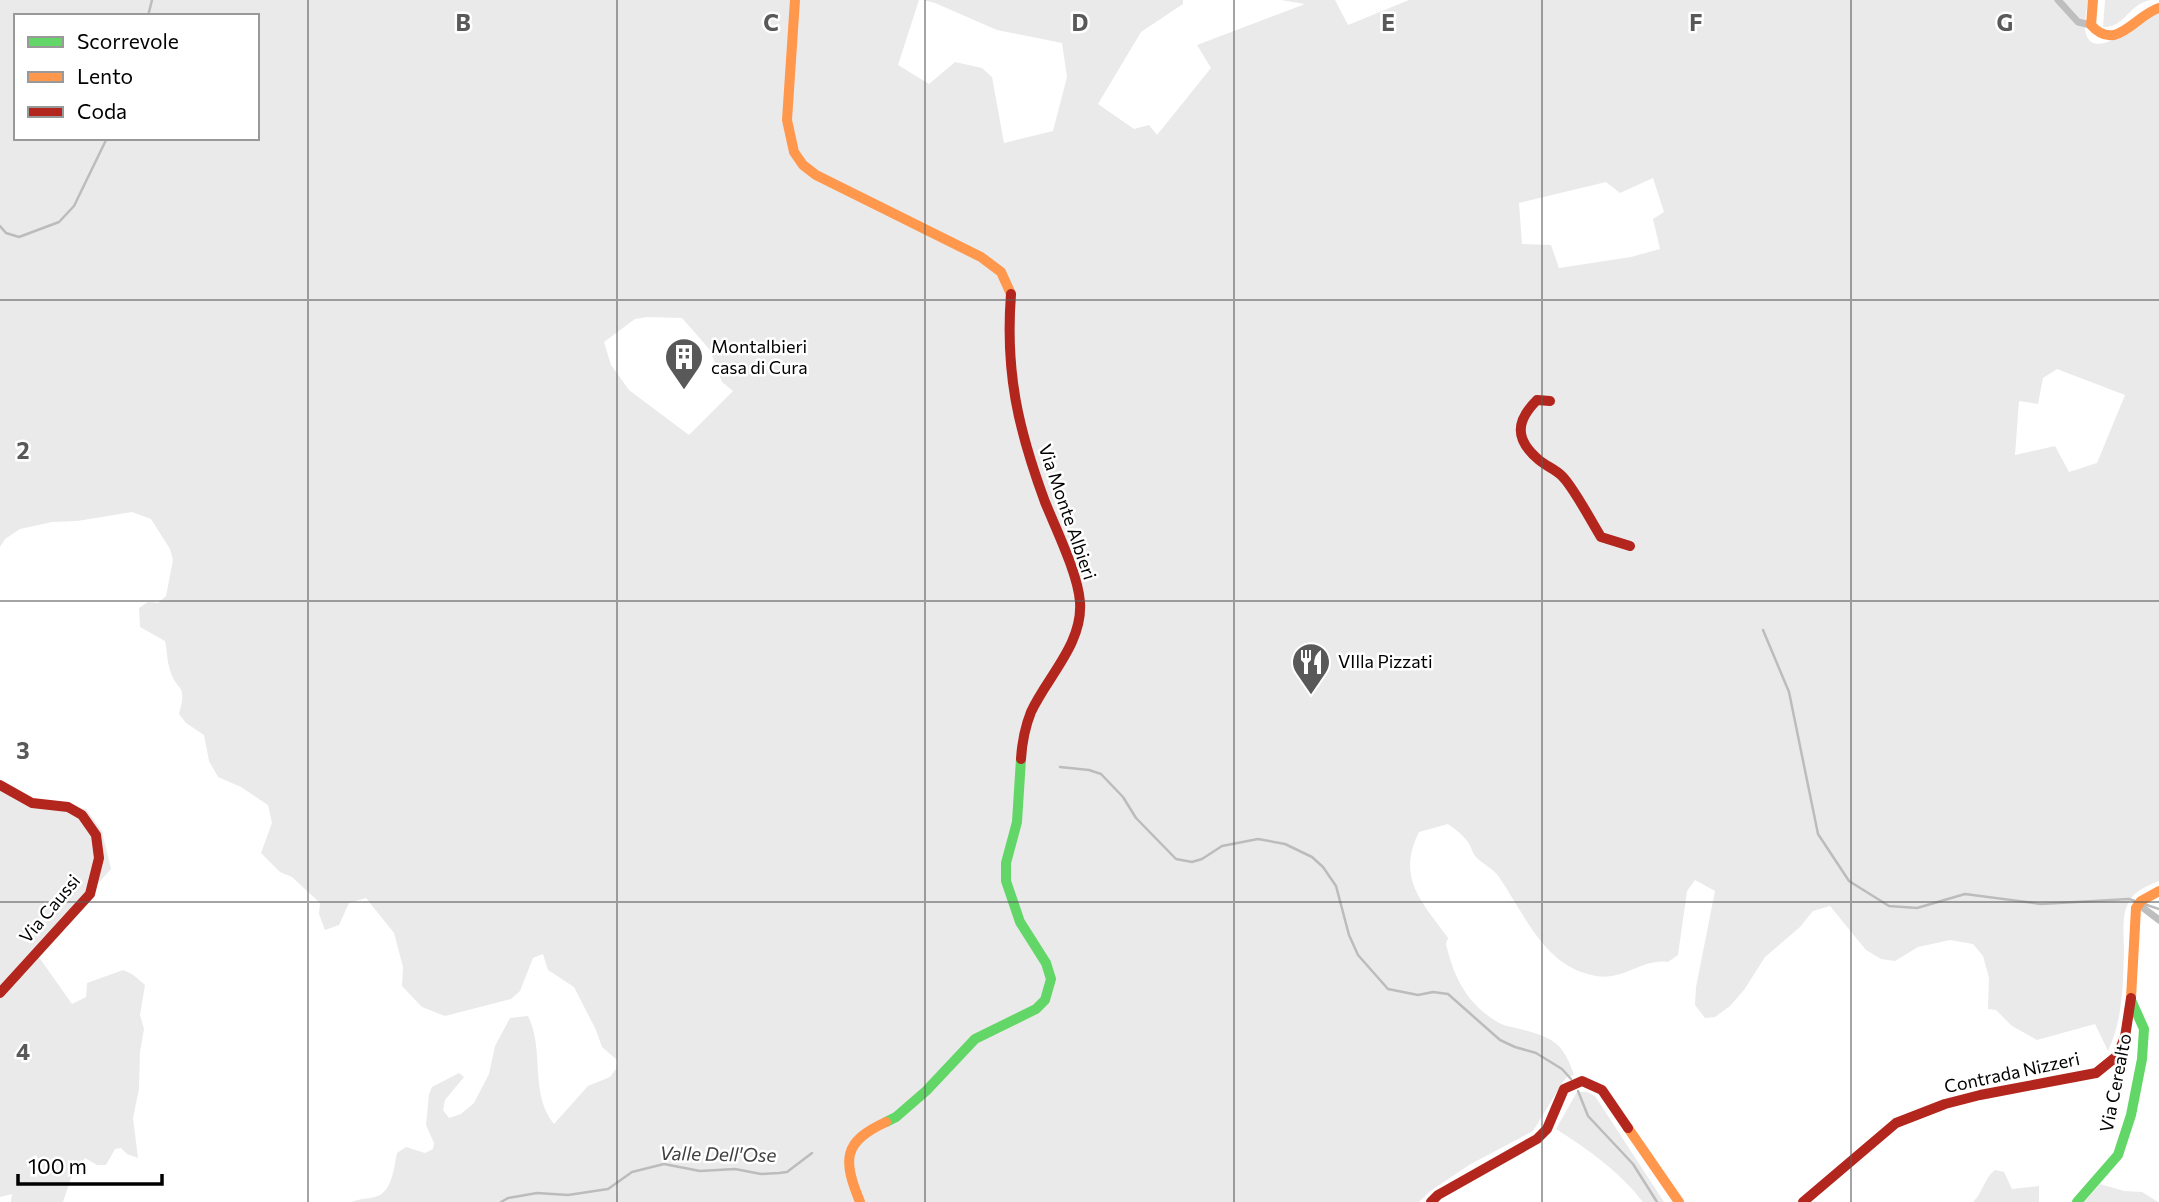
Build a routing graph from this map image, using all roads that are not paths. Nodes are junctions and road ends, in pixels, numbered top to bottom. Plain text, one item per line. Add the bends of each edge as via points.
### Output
1 (795, 0) edge
2 (2058, 0) edge
3 (2092, 0) edge
4 (2159, 8) edge
5 (2091, 25) junction
6 (1550, 401) dead end
7 (1630, 546) dead end
8 (0, 785) edge
9 (2159, 891) edge
10 (2140, 903) junction
11 (2159, 920) edge
12 (0, 993) edge
13 (2132, 1000) junction
14 (860, 1202) edge
15 (1432, 1202) edge
16 (1679, 1202) edge
17 (1803, 1202) edge
18 (2077, 1202) edge

1 - 14 street, Via Monte Albieri via 788,128 795,154 807,170 981,257 1008,282 1012,304 1009,361 1020,422 1080,601 1073,640 1031,713 1022,741 1017,822 1006,863 1006,881 1016,911 1046,963 1050,991 1036,1009 966,1046 896,1117 864,1132 853,1145 849,1161 849,1175
2 - 5 street via 2078,22
3 - 5 street
4 - 5 street via 2116,36 2103,36
6 - 7 street via 1537,400 1524,413 1518,424 1523,440 1536,459 1562,476 1601,537
8 - 12 street, Via Caussi via 41,806 70,807 98,837 100,851 98,877 90,894
9 - 10 street
10 - 11 street
10 - 13 street, Contrada Nizzeri
13 - 17 street, Contrada Nizzeri via 2117,1056 2096,1073 1980,1095 1913,1115 1896,1123
13 - 18 street, Via Cerealto via 2144,1029 2131,1115 2118,1155
15 - 16 street via 1537,1139 1547,1129 1564,1089 1582,1081 1602,1090

